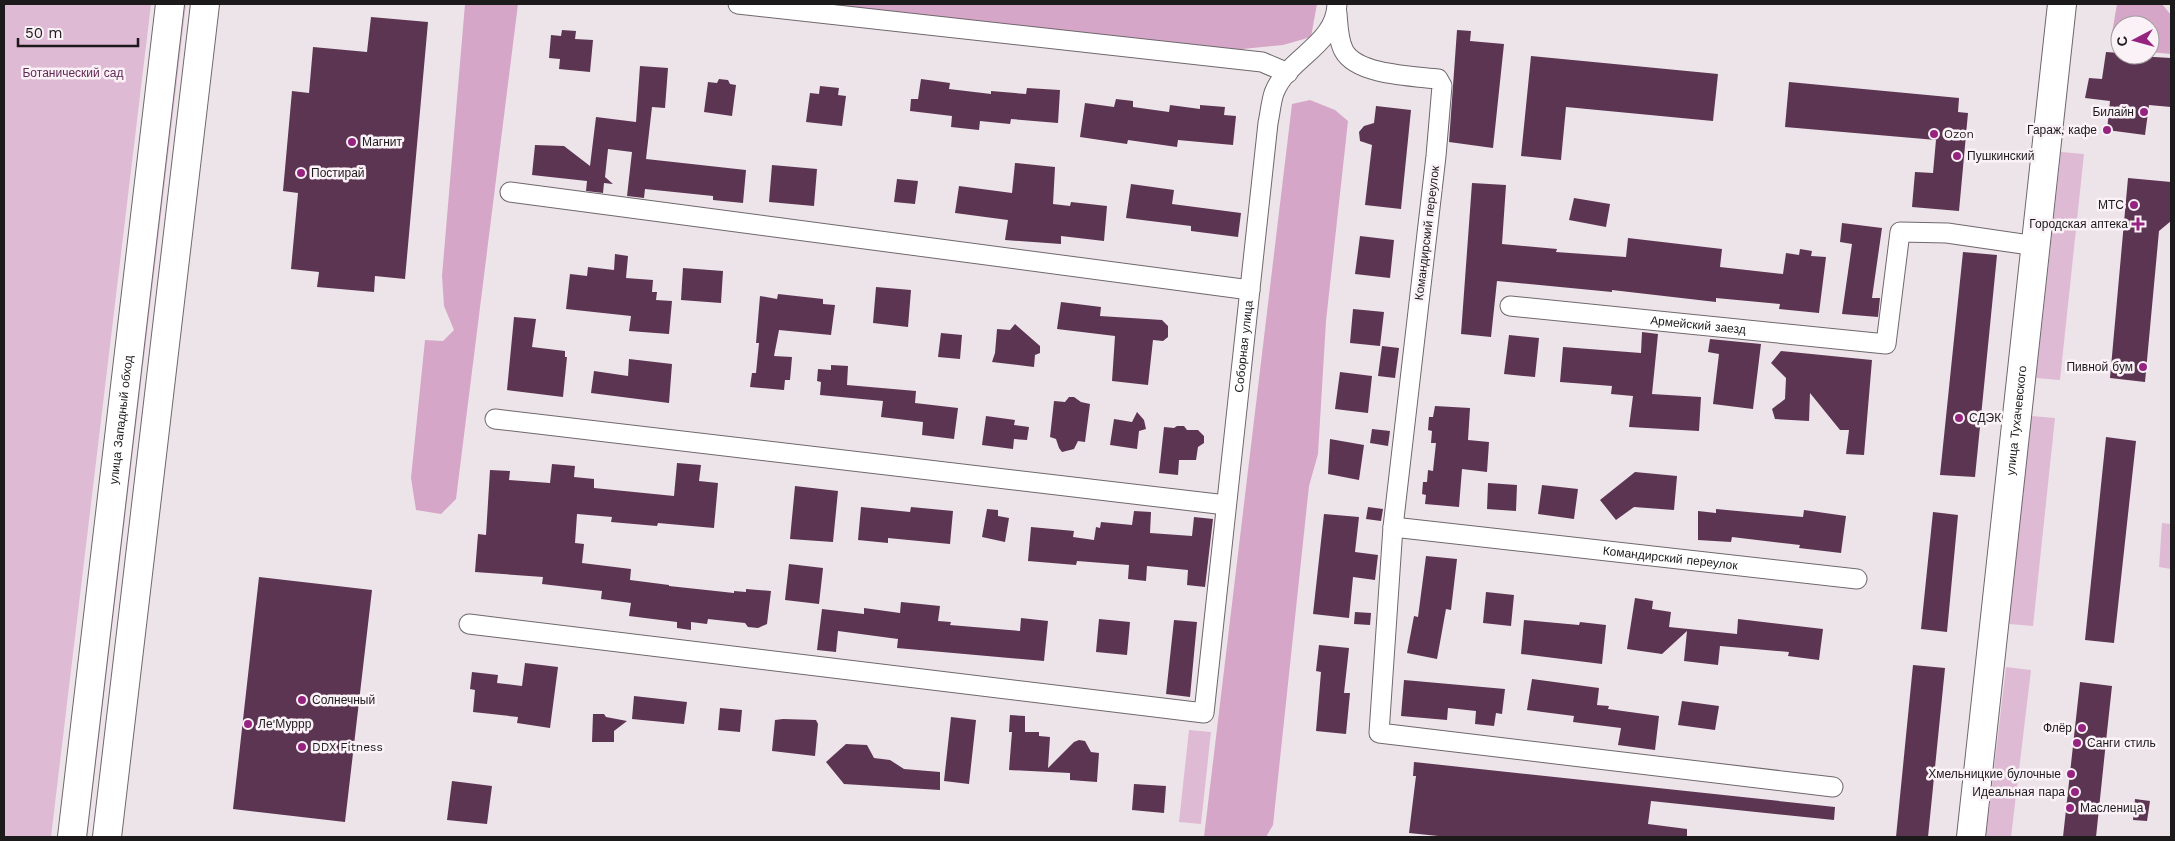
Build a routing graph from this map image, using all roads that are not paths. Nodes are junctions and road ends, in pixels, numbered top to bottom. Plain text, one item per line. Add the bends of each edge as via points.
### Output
1 (170, 4) edge
2 (205, 4) edge
3 (738, 4) edge
4 (2062, 4) edge
5 (1337, 8) edge
6 (1288, 73) junction
7 (510, 192) dead end
8 (2036, 246) junction
9 (1250, 290) junction
10 (1510, 306) dead end
11 (495, 418) dead end
12 (1226, 505) junction
13 (1393, 527) junction
14 (1857, 579) dead end
15 (469, 624) dead end
16 (1832, 787) dead end
17 (72, 837) edge
18 (107, 837) edge
19 (1971, 837) edge

1 - 17 main road, улица Западный обход
2 - 18 main road
3 - 6 street via 1262,62
4 - 8 main road, улица Тухачевского
5 - 6 street, Соборная улица via 1326,35
5 - 13 street, Командирский переулок via 1340,40 1351,59 1376,71 1438,79 1442,86
6 - 9 street, Соборная улица via 1274,92 1268,123
7 - 9 street
8 - 10 street, Армейский заезд via 1948,233 1900,232 1886,344
8 - 19 main road, улица Тухачевского
9 - 12 street, Соборная улица
11 - 12 street
12 - 15 street, Соборная улица via 1204,713
13 - 14 street, Командирский переулок
13 - 16 street, Командирский переулок via 1378,734

